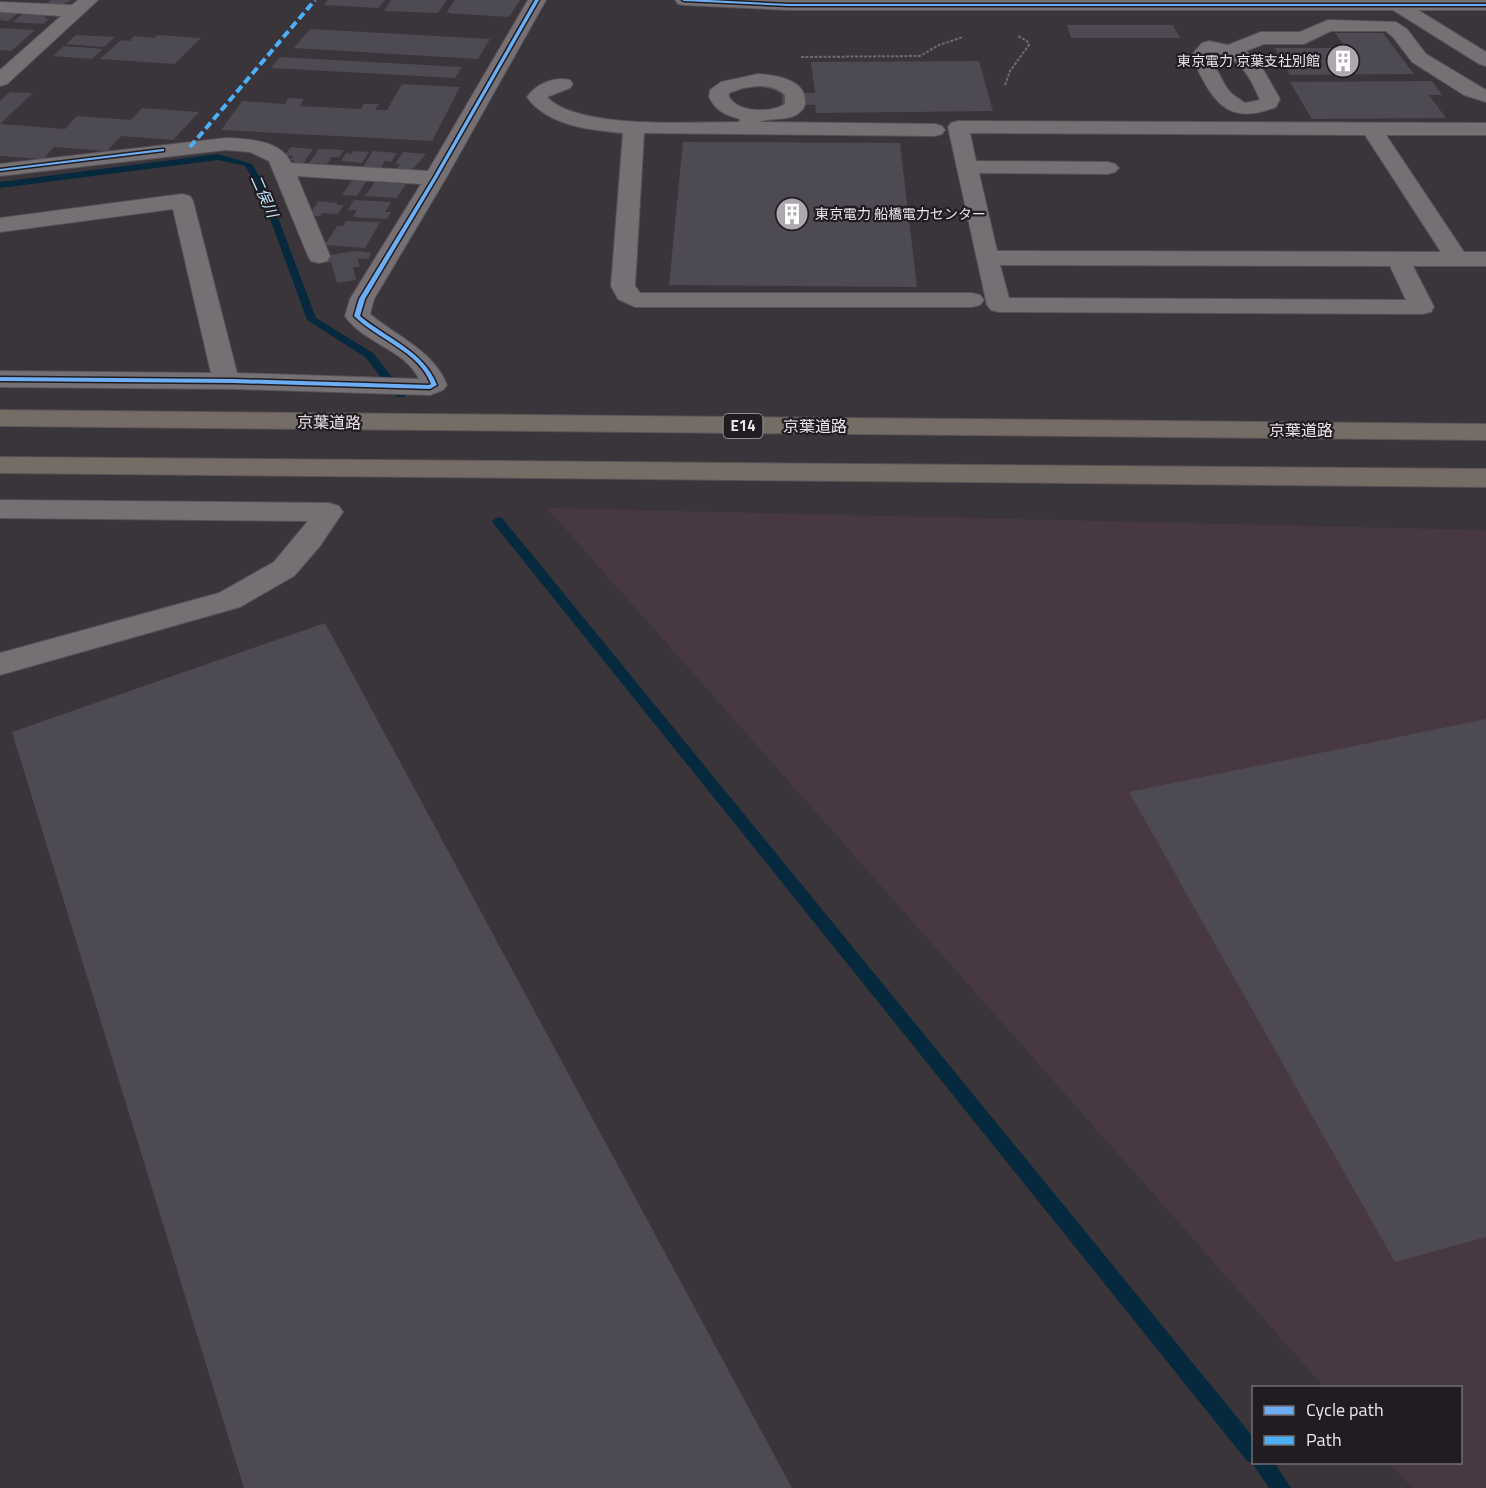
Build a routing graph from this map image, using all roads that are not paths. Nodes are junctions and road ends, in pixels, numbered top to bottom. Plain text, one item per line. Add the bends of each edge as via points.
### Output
1 (537, 0) edge
2 (684, 0) edge
3 (937, 3) edge
4 (1183, 3) edge
5 (1397, 5) junction
6 (1486, 5) edge
7 (83, 6) edge
8 (0, 7) edge
9 (1204, 36) junction
10 (1231, 50) junction
11 (1486, 60) edge
12 (0, 80) edge
13 (563, 84) dead end
14 (504, 90) junction
15 (538, 94) junction
16 (1486, 96) edge
17 (634, 128) junction
18 (1372, 129) junction
19 (1486, 129) edge
20 (934, 130) dead end
21 (967, 167) junction
22 (1108, 168) dead end
23 (284, 169) junction
24 (0, 170) edge
25 (435, 178) junction
26 (0, 225) edge
27 (319, 256) dead end
28 (987, 258) junction
29 (1398, 259) junction
30 (1457, 259) junction
31 (1486, 259) edge
32 (972, 300) dead end
33 (0, 379) edge
34 (226, 381) junction
35 (0, 418) edge
36 (1486, 432) edge
37 (0, 465) edge
38 (1486, 478) edge
39 (0, 509) edge
40 (0, 664) edge

1 - 14 street
2 - 3 street via 789,5
3 - 4 street
4 - 5 street
4 - 9 street
5 - 6 street
5 - 11 street
7 - 8 street
7 - 12 street
9 - 10 street
9 - 10 street via 1200,56 1224,102 1242,109 1269,104 1270,99 1244,55
10 - 16 street via 1261,38 1304,38 1328,25 1389,26 1400,33 1419,58 1471,91
13 - 15 street
14 - 15 street
14 - 25 street
15 - 17 street via 540,102 563,114 595,125
17 - 20 street via 749,122
17 - 32 street via 623,286 635,300
18 - 19 street
18 - 21 street via 958,128
18 - 30 street
21 - 22 street
21 - 28 street
23 - 24 street via 278,157 254,146 226,144
23 - 25 street
23 - 27 street
25 - 34 street via 362,299 357,316 400,346 433,377 434,385
26 - 34 street via 167,193 182,201
28 - 29 street
28 - 29 street via 999,305 1422,307
29 - 30 street
30 - 31 street
33 - 34 street
35 - 36 highway, 京葉道路 / E14
37 - 38 highway
39 - 40 street via 329,512 284,569 229,600

